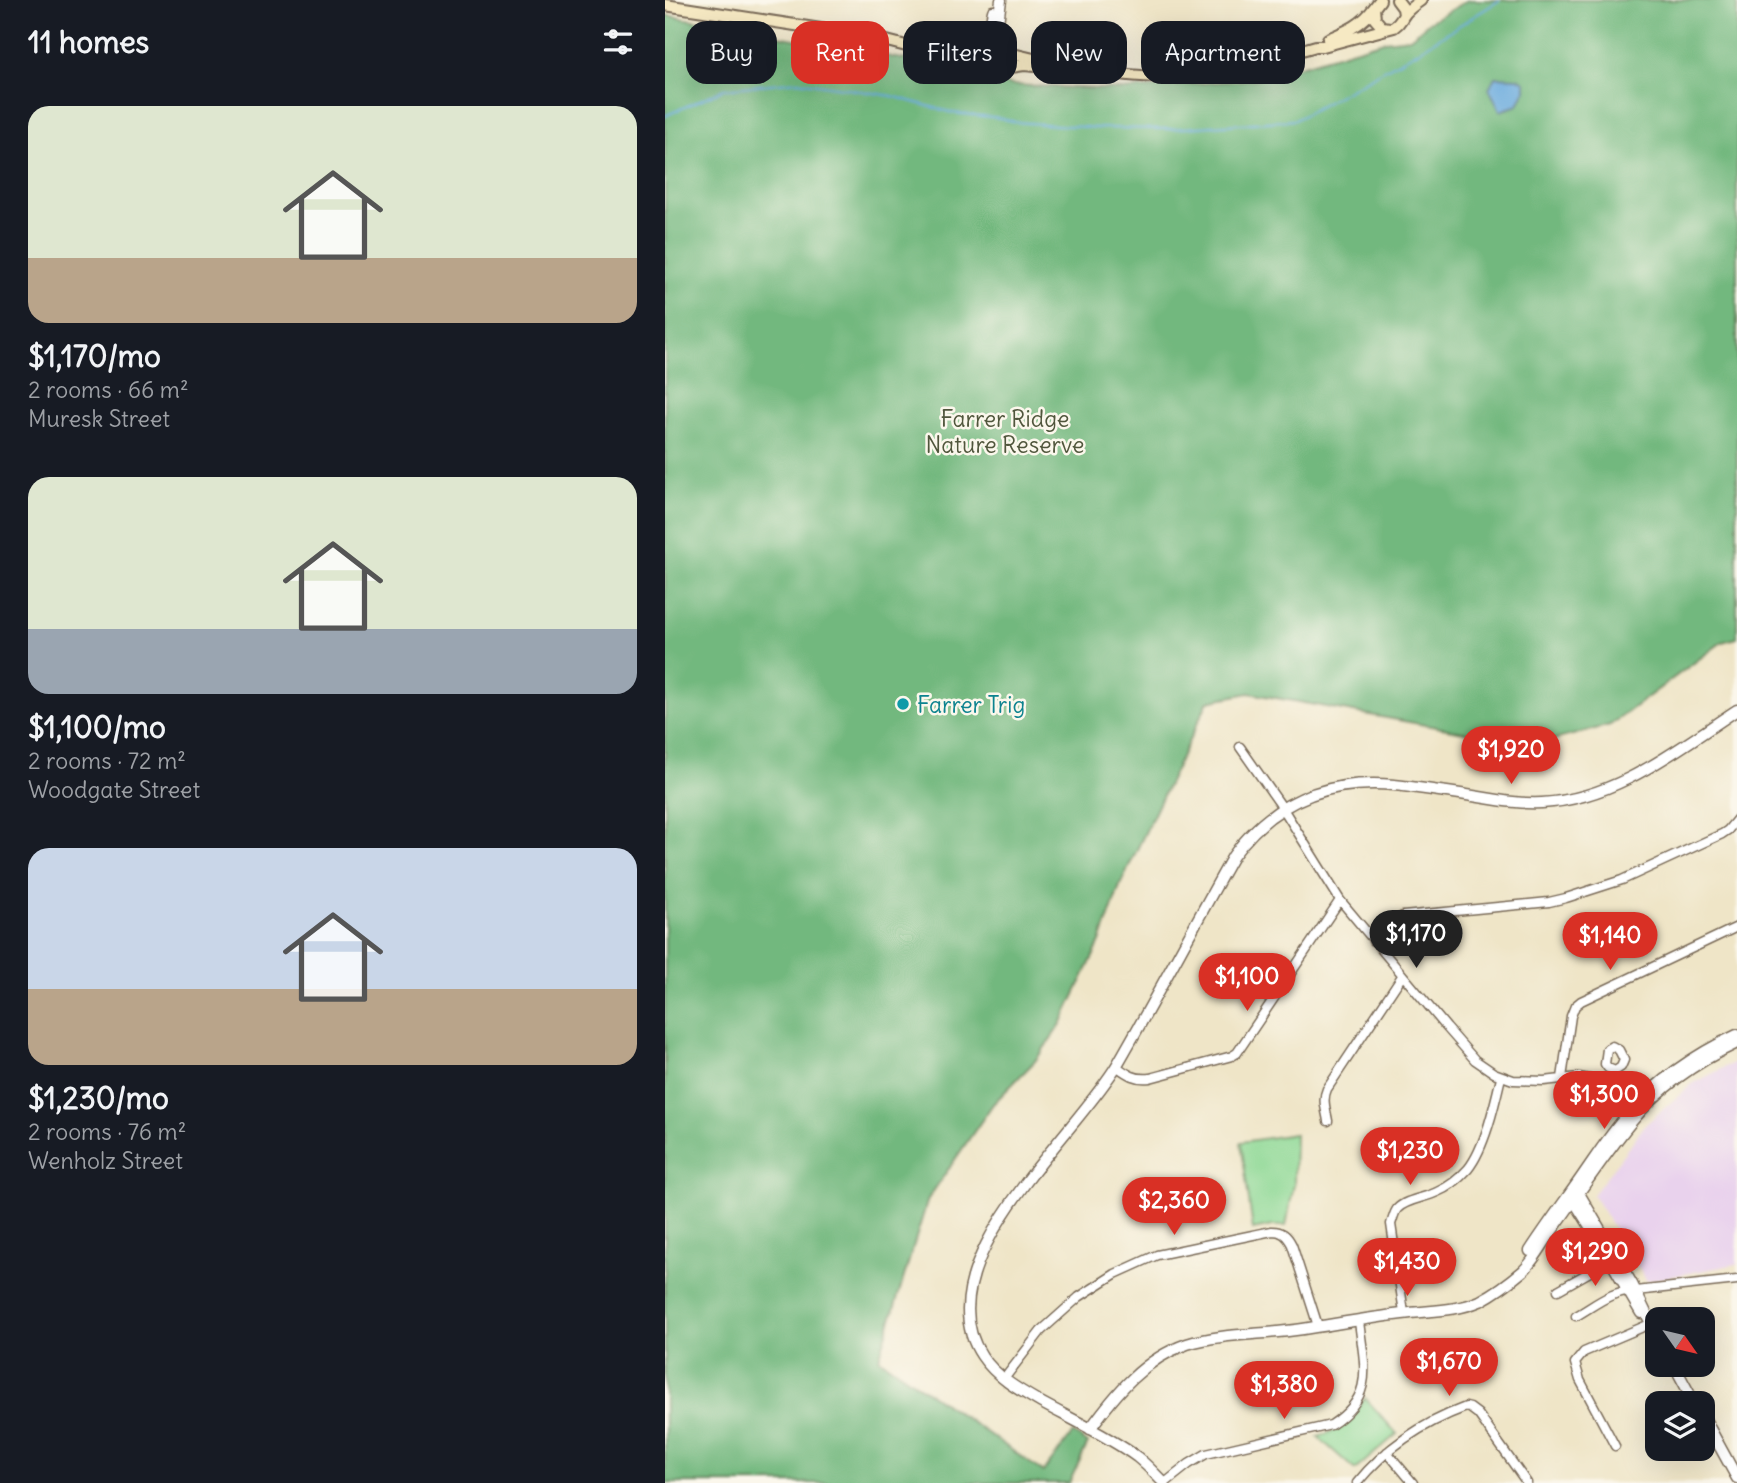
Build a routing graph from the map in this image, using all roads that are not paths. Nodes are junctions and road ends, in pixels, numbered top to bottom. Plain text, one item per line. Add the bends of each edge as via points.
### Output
1 (995, 0) edge
2 (1002, 0) edge
3 (1398, 0) edge
4 (1421, 0) edge
5 (1376, 4) edge
6 (665, 5) edge
7 (1404, 15) junction
8 (991, 21) edge
9 (998, 21) edge
10 (1390, 28) junction
11 (903, 46) edge
12 (1316, 46) junction
13 (1127, 75) edge
14 (1737, 710) edge
15 (1240, 747) dead end
16 (1282, 807) junction
17 (1737, 819) edge
18 (1340, 900) junction
19 (1737, 928) edge
20 (1373, 941) junction
21 (1402, 976) junction
22 (1737, 1035) edge
23 (1737, 1043) edge
24 (1116, 1066) junction
25 (1608, 1068) dead end
26 (1501, 1077) junction
27 (1562, 1078) junction
28 (1595, 1082) junction
29 (1631, 1116) junction
30 (1328, 1121) dead end
31 (1574, 1193) junction
32 (1611, 1260) junction
33 (1737, 1280) edge
34 (1558, 1290) dead end
35 (1631, 1291) junction
36 (1645, 1312) edge
37 (1404, 1313) junction
38 (1576, 1316) dead end
39 (1359, 1321) junction
40 (1318, 1326) junction
41 (1645, 1326) edge
42 (1004, 1379) junction
43 (1090, 1429) junction
44 (1715, 1438) edge
45 (1615, 1446) dead end
46 (1387, 1452) junction
47 (1737, 1478) edge
48 (1164, 1483) edge
49 (1357, 1483) edge
50 (1413, 1483) edge
51 (1527, 1483) edge

1 - 8 street
2 - 9 street
3 - 7 main road
4 - 7 main road
5 - 10 main road via 1377,22
5 - 12 main road via 1356,27
6 - 11 main road
7 - 10 main road
10 - 12 main road
12 - 13 main road via 1228,71 1178,77
14 - 16 street via 1632,777 1577,798 1518,802 1374,783 1333,788
15 - 16 street
16 - 18 street
16 - 24 street via 1233,856
17 - 20 street via 1721,834 1608,886 1549,901 1403,916
18 - 20 street
18 - 24 street via 1237,1053 1150,1078 1133,1077
19 - 27 street via 1581,1001 1572,1011
20 - 21 street
21 - 26 street via 1475,1060
21 - 30 street via 1324,1096
22 - 29 street via 1669,1076
23 - 29 street via 1684,1074
24 - 42 street via 1003,1213 976,1270 969,1302 972,1335 981,1355
25 - 28 street
26 - 27 street via 1523,1081
26 - 37 street via 1480,1148 1470,1166 1447,1187 1395,1211 1391,1224
27 - 28 street
28 - 29 street
29 - 31 street
31 - 32 street
31 - 35 street
31 - 37 street via 1524,1270 1499,1290 1459,1308
32 - 34 street
32 - 35 street
33 - 35 street
35 - 36 street
35 - 38 street via 1618,1292
37 - 39 street
39 - 40 street
39 - 48 street via 1364,1382 1345,1416 1331,1425 1206,1454
40 - 42 street via 1292,1245 1285,1234 1272,1231 1157,1255 1115,1274 1079,1297 1041,1331
40 - 43 street via 1210,1339 1166,1353 1127,1382
41 - 45 street via 1584,1352 1575,1363
42 - 43 street
43 - 48 street via 1138,1458
44 - 47 street
46 - 49 street
46 - 50 street
46 - 51 street via 1431,1422 1466,1407 1478,1414

